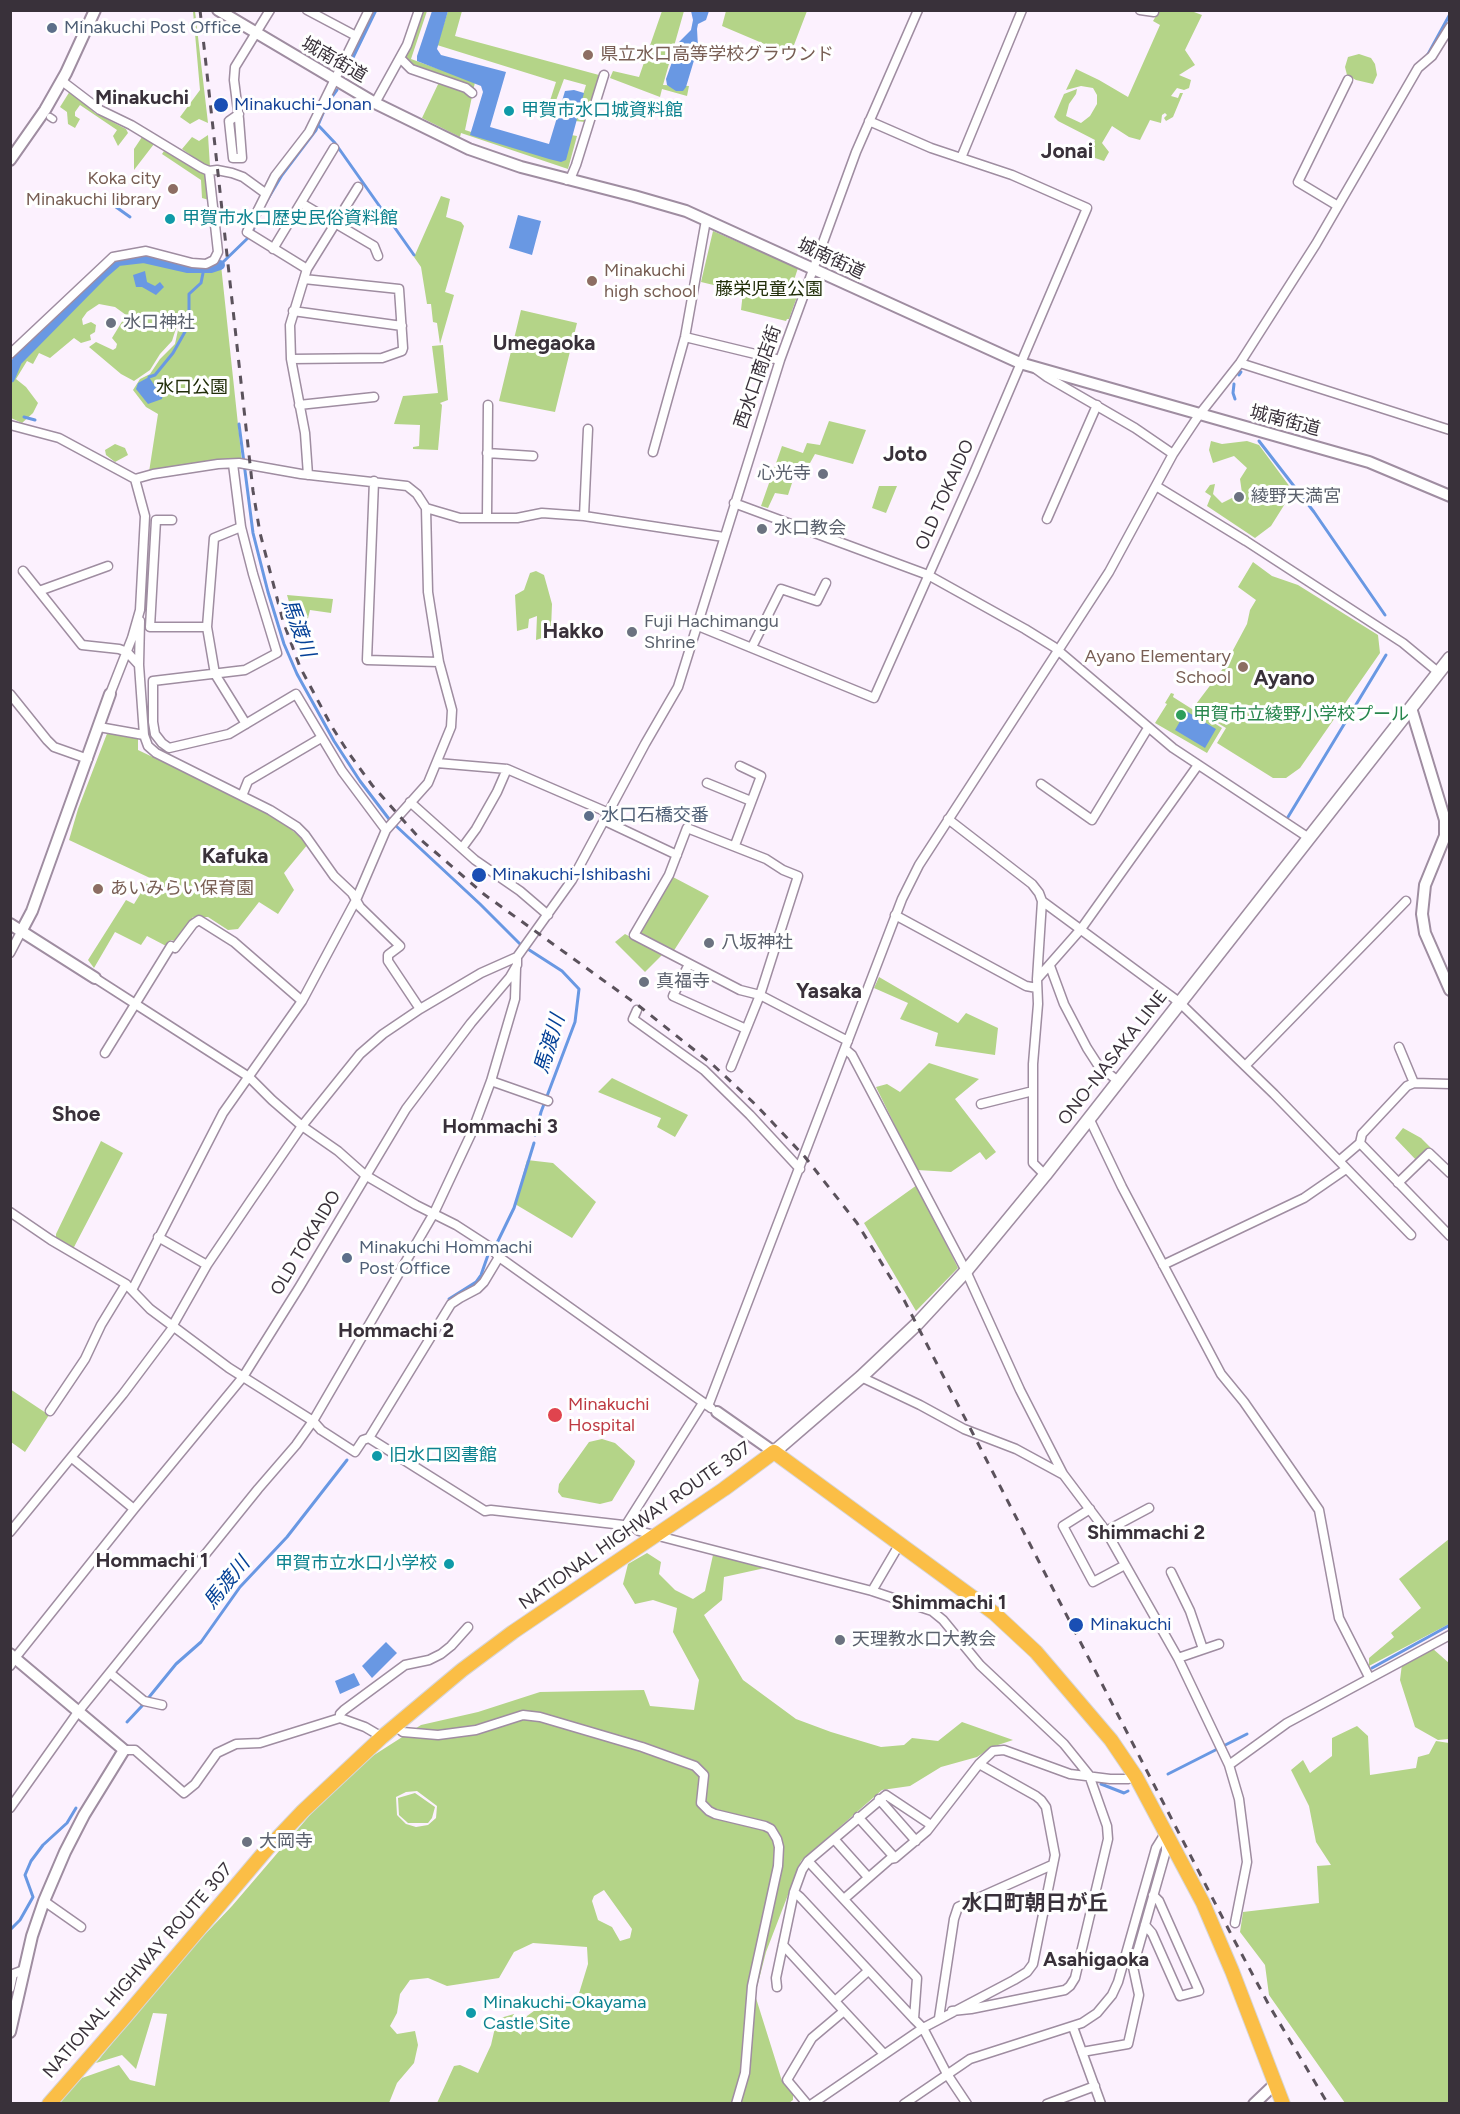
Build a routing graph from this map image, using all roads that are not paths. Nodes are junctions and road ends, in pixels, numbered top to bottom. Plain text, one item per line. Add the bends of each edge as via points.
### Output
1 (95, 10) edge
2 (218, 10) edge
3 (270, 10) edge
4 (307, 10) edge
5 (369, 10) edge
6 (419, 10) edge
7 (918, 10) edge
8 (1022, 10) edge
9 (1140, 10) edge
10 (1154, 12) dead end
11 (1449, 27) edge
12 (255, 34) junction
13 (356, 36) junction
14 (400, 58) junction
15 (604, 75) dead end
16 (335, 80) junction
17 (1348, 80) dead end
18 (62, 81) junction
19 (472, 93) dead end
20 (375, 103) junction
21 (239, 114) dead end
22 (869, 121) junction
23 (334, 148) dead end
24 (961, 158) junction
25 (10, 160) edge
26 (209, 171) junction
27 (567, 180) junction
28 (358, 187) dead end
29 (265, 193) junction
30 (301, 203) junction
31 (1338, 206) junction
32 (706, 220) junction
33 (335, 224) junction
34 (273, 249) junction
35 (378, 256) dead end
36 (307, 269) junction
37 (813, 270) junction
38 (304, 279) junction
39 (293, 311) junction
40 (402, 326) junction
41 (685, 337) junction
42 (10, 354) edge
43 (291, 359) junction
44 (780, 360) junction
45 (1020, 363) junction
46 (1239, 363) junction
47 (1036, 369) junction
48 (374, 397) dead end
49 (299, 405) junction
50 (488, 405) dead end
51 (1097, 405) junction
52 (1199, 415) junction
53 (10, 425) edge
54 (588, 429) dead end
55 (1449, 430) edge
56 (653, 452) dead end
57 (487, 453) junction
58 (1173, 454) junction
59 (533, 456) dead end
60 (240, 464) junction
61 (308, 474) junction
62 (135, 479) junction
63 (374, 481) junction
64 (1156, 486) junction
65 (1449, 496) edge
66 (734, 503) junction
67 (426, 508) junction
68 (487, 516) junction
69 (584, 516) junction
70 (1047, 519) dead end
71 (172, 520) dead end
72 (241, 527) junction
73 (724, 537) junction
74 (108, 566) dead end
75 (23, 571) dead end
76 (928, 575) junction
77 (826, 583) dead end
78 (39, 591) junction
79 (140, 610) junction
80 (698, 626) junction
81 (207, 627) junction
82 (752, 647) junction
83 (1059, 651) junction
84 (127, 652) junction
85 (1449, 658) edge
86 (439, 662) junction
87 (140, 666) junction
88 (1438, 672) junction
89 (215, 674) junction
90 (10, 694) edge
91 (111, 694) joint
92 (1411, 708) junction
93 (246, 724) junction
94 (99, 727) junction
95 (1148, 728) junction
96 (144, 735) junction
97 (321, 738) junction
98 (88, 759) junction
99 (437, 763) junction
100 (1198, 765) junction
101 (740, 766) dead end
102 (507, 769) junction
103 (1056, 781) dead end
104 (707, 783) dead end
105 (1041, 784) dead end
106 (1050, 790) junction
107 (242, 796) junction
108 (751, 801) junction
109 (410, 802) junction
110 (607, 817) junction
111 (948, 819) junction
112 (386, 830) junction
113 (1309, 838) junction
114 (735, 845) junction
115 (462, 848) junction
116 (677, 855) junction
117 (356, 900) junction
118 (1042, 901) junction
119 (1406, 901) dead end
120 (548, 915) junction
121 (896, 915) junction
122 (10, 924) edge
123 (1081, 929) junction
124 (22, 930) junction
125 (10, 953) edge
126 (520, 955) junction
127 (689, 964) junction
128 (1050, 966) junction
129 (95, 978) joint
130 (1037, 979) junction
131 (1037, 988) junction
132 (1449, 990) edge
133 (760, 995) junction
134 (302, 1001) junction
135 (1179, 1002) junction
136 (135, 1004) junction
137 (420, 1009) junction
138 (637, 1010) dead end
139 (746, 1029) junction
140 (846, 1045) junction
141 (1399, 1047) dead end
142 (105, 1053) dead end
143 (1245, 1066) junction
144 (731, 1067) dead end
145 (249, 1077) junction
146 (491, 1081) junction
147 (1118, 1081) junction
148 (1414, 1083) junction
149 (1449, 1084) edge
150 (1033, 1091) junction
151 (546, 1101) dead end
152 (981, 1104) dead end
153 (1089, 1118) junction
154 (302, 1126) junction
155 (1360, 1143) junction
156 (1339, 1161) junction
157 (800, 1169) junction
158 (1346, 1169) junction
159 (1449, 1173) edge
160 (365, 1174) junction
161 (1045, 1175) junction
162 (1398, 1183) junction
163 (10, 1212) edge
164 (434, 1213) junction
165 (1411, 1235) dead end
166 (1449, 1236) edge
167 (158, 1237) junction
168 (500, 1257) junction
169 (207, 1265) junction
170 (1163, 1265) junction
171 (966, 1271) junction
172 (129, 1287) junction
173 (174, 1326) junction
174 (243, 1377) junction
175 (861, 1377) junction
176 (709, 1407) junction
177 (50, 1411) dead end
178 (313, 1421) junction
179 (369, 1438) junction
180 (774, 1452) junction
181 (72, 1458) junction
182 (1063, 1474) junction
183 (1149, 1508) dead end
184 (134, 1509) junction
185 (1090, 1509) junction
186 (626, 1525) junction
187 (1106, 1531) junction
188 (10, 1532) edge
189 (657, 1534) junction
190 (899, 1545) junction
191 (1125, 1565) junction
192 (1172, 1572) dead end
193 (872, 1591) junction
194 (468, 1627) dead end
195 (1449, 1635) edge
196 (1219, 1644) dead end
197 (1203, 1649) junction
198 (1178, 1658) junction
199 (12, 1659) edge
200 (110, 1673) junction
201 (1369, 1677) junction
202 (162, 1705) dead end
203 (78, 1712) junction
204 (340, 1718) junction
205 (395, 1726) junction
206 (382, 1737) junction
207 (124, 1750) junction
208 (979, 1764) junction
209 (1229, 1765) junction
210 (1089, 1775) junction
211 (1136, 1777) junction
212 (879, 1799) junction
213 (10, 1808) edge
214 (858, 1817) junction
215 (931, 1825) junction
216 (1166, 1832) junction
217 (834, 1839) junction
218 (916, 1840) junction
219 (895, 1858) junction
220 (808, 1861) junction
221 (1052, 1865) junction
222 (868, 1877) junction
223 (794, 1892) junction
224 (1153, 1895) junction
225 (844, 1899) junction
226 (44, 1901) junction
227 (1235, 1923) dead end
228 (1145, 1925) junction
229 (81, 1927) dead end
230 (783, 1945) junction
231 (24, 1970) junction
232 (868, 1971) junction
233 (777, 1987) dead end
234 (10, 1988) edge
235 (835, 2001) junction
236 (844, 2011) junction
237 (952, 2011) junction
238 (939, 2018) junction
239 (914, 2019) junction
240 (1073, 2027) junction
241 (923, 2028) junction
242 (10, 2032) edge
243 (1082, 2052) junction
244 (884, 2054) junction
245 (947, 2074) junction
246 (1275, 2084) junction
247 (1095, 2086) junction
248 (801, 2101) edge
249 (49, 2103) edge
250 (736, 2103) edge
251 (812, 2103) edge
252 (904, 2103) edge
253 (967, 2103) edge
254 (1047, 2103) edge
255 (1101, 2103) edge
256 (1254, 2103) edge
257 (1283, 2103) edge

1 - 18 street
2 - 12 street, 城南街道
3 - 12 street
4 - 13 street
5 - 13 street
6 - 14 street
7 - 22 street, 西水口商店街
8 - 24 street
9 - 10 street
11 - 31 street via 1432,56 1418,68
12 - 16 street, 城南街道
12 - 21 street via 235,66
13 - 16 street
14 - 19 street via 411,69
14 - 20 street
15 - 27 street via 576,165
16 - 20 street, 城南街道
16 - 29 street via 309,132
17 - 31 street via 1298,182
18 - 25 street
18 - 26 street via 100,110
20 - 27 street, 城南街道 via 469,149
22 - 24 street
22 - 37 street, 西水口商店街
23 - 30 street
24 - 45 street, OLD TOKAIDO via 1012,175 1087,208
26 - 29 street via 243,177
26 - 42 street via 218,252 214,260 207,264 192,263 146,251 113,256
27 - 32 street, 城南街道 via 665,204
28 - 33 street
29 - 34 street via 250,235
30 - 33 street
30 - 34 street
31 - 46 street
32 - 37 street, 城南街道
32 - 41 street
33 - 35 street via 374,246
33 - 36 street
34 - 36 street
36 - 38 street
37 - 44 street, 西水口商店街
37 - 45 street, 城南街道
38 - 39 street
38 - 40 street via 399,289
39 - 40 street
39 - 43 street
40 - 43 street via 402,351 382,358
41 - 44 street
41 - 56 street
43 - 49 street
44 - 66 street, 西水口商店街
45 - 47 street, 城南街道
45 - 76 street, OLD TOKAIDO
46 - 52 street
46 - 55 street
47 - 51 street
47 - 52 street, 城南街道
48 - 49 street
49 - 61 street
50 - 57 street
51 - 58 street
51 - 70 street
52 - 58 street
52 - 65 street, 城南街道 via 1369,462
53 - 62 street via 59,438
54 - 69 street
57 - 59 street
57 - 68 street
58 - 64 street
60 - 61 street
60 - 62 street via 218,464
60 - 72 street
61 - 63 street
62 - 79 street via 145,516
63 - 67 street via 407,486
63 - 86 street via 367,660
64 - 83 street via 1115,562
64 - 88 street via 1403,643
66 - 73 street, 西水口商店街
66 - 76 street
67 - 68 street via 460,518
67 - 86 street via 428,592
68 - 69 street
69 - 73 street
71 - 81 street via 156,520 150,627
72 - 81 street via 214,538
72 - 89 street via 277,653 244,670
73 - 80 street, 西水口商店街
74 - 78 street
75 - 78 street
76 - 82 street, OLD TOKAIDO via 874,698
76 - 83 street
77 - 82 street via 817,602 781,589
78 - 84 street via 82,645
79 - 84 street
79 - 87 street
80 - 82 street, OLD TOKAIDO
80 - 110 street, OLD TOKAIDO via 678,687
81 - 89 street
83 - 95 street
83 - 111 street
84 - 87 street
84 - 91 street
85 - 88 main road, ONO-NASAKA LINE
86 - 99 street via 452,710 451,727
87 - 96 street
88 - 92 main road, ONO-NASAKA LINE
89 - 93 street
89 - 93 street via 153,681 155,734 169,748 229,734
90 - 98 street via 54,747
91 - 94 street
92 - 113 main road, ONO-NASAKA LINE
92 - 132 street via 1445,820 1445,836 1425,885 1422,914 1425,933
93 - 97 street via 296,694
94 - 96 street
94 - 98 street
95 - 100 street
95 - 106 street via 1092,820
96 - 107 street via 156,753
97 - 107 street via 248,781
97 - 112 street
98 - 124 street
99 - 102 street
99 - 109 street via 428,783
100 - 113 street
100 - 123 street
101 - 108 street via 761,776
102 - 110 street
102 - 115 street
103 - 106 street
104 - 108 street
105 - 106 street
107 - 117 street via 297,827
108 - 114 street
109 - 112 street
109 - 115 street
110 - 116 street
110 - 120 street, OLD TOKAIDO
111 - 118 street via 1032,884
111 - 121 street via 919,865
112 - 117 street
113 - 135 main road, ONO-NASAKA LINE
114 - 116 street via 687,828
114 - 133 street via 798,876
115 - 120 street
116 - 127 street via 634,935
117 - 134 street
117 - 137 street via 399,946 388,961
118 - 123 street
118 - 130 street
119 - 143 street
120 - 126 street, OLD TOKAIDO
121 - 131 street via 1026,986
121 - 140 street
122 - 124 street
123 - 128 street
123 - 135 street
124 - 125 street
124 - 129 street
126 - 137 street
126 - 146 street via 515,999
126 - 160 street, OLD TOKAIDO via 510,977 406,1109
127 - 133 street via 740,990
127 - 139 street via 673,996
128 - 130 street
128 - 147 street via 1087,1048 1098,1065
129 - 136 street
130 - 131 street
131 - 150 street
133 - 139 street
133 - 140 street
134 - 136 street via 234,942 199,920 176,948 171,946
134 - 145 street
135 - 143 street
135 - 147 main road, ONO-NASAKA LINE
136 - 142 street
136 - 145 street
137 - 154 street via 360,1054
138 - 157 street via 633,1019 704,1070
139 - 144 street
140 - 157 street
140 - 171 street
141 - 148 street
143 - 156 street
145 - 154 street
145 - 167 street via 223,1113
146 - 151 street
146 - 164 street
147 - 153 main road, ONO-NASAKA LINE
148 - 149 street
148 - 155 street via 1362,1134
150 - 152 street
150 - 161 street via 1033,1163
153 - 161 main road, ONO-NASAKA LINE
153 - 170 street
154 - 160 street
154 - 169 street
155 - 156 street
155 - 162 street
156 - 158 street
157 - 176 street
158 - 165 street
158 - 170 street via 1304,1198
159 - 162 street via 1430,1153
160 - 164 street
160 - 174 street, OLD TOKAIDO
161 - 171 main road, ONO-NASAKA LINE
162 - 166 street
163 - 172 street
164 - 168 street via 490,1246
164 - 178 street
167 - 169 street
167 - 172 street
168 - 176 street
168 - 179 street via 477,1289 451,1304
169 - 173 street
170 - 201 street via 1221,1374 1245,1402 1319,1510 1339,1618
171 - 175 main road, ONO-NASAKA LINE
171 - 182 street
172 - 173 street
172 - 177 street via 101,1325 85,1359
173 - 174 street
173 - 181 street
174 - 178 street
174 - 184 street, OLD TOKAIDO
175 - 180 main road, ONO-NASAKA LINE
175 - 182 street via 964,1430 1016,1449
176 - 180 street
176 - 186 street
178 - 179 street via 355,1452
178 - 200 street
179 - 186 street via 484,1511
180 - 189 highway, NATIONAL HIGHWAY ROUTE 307
180 - 190 highway, NATIONAL HIGHWAY ROUTE 307
181 - 184 street
181 - 188 street
182 - 185 street
183 - 187 street
184 - 199 street, OLD TOKAIDO
185 - 187 street
185 - 191 street via 1063,1526 1093,1582
186 - 189 street
187 - 191 street
189 - 193 street
189 - 205 highway, NATIONAL HIGHWAY ROUTE 307 via 513,1632
190 - 193 street
190 - 211 highway, NATIONAL HIGHWAY ROUTE 307 via 1020,1635 1096,1722
191 - 198 street
192 - 197 street
193 - 210 street via 932,1611 943,1620 980,1665 1064,1744
194 - 204 street via 441,1654 405,1665 344,1710
195 - 201 street
196 - 197 street
197 - 198 street
198 - 209 street
199 - 203 street
200 - 202 street via 147,1702
200 - 203 street
201 - 209 street via 1287,1723
203 - 207 street
203 - 213 street
204 - 206 street
204 - 207 street via 280,1738 224,1749 184,1792 135,1750
205 - 206 highway, NATIONAL HIGHWAY ROUTE 307
205 - 250 street via 403,1732 438,1735 476,1730 523,1715 540,1717 642,1746 695,1766 704,1775 701,1803 709,1811 765,1826 774,1833 779,1847 778,1866 752,1986 745,2073
206 - 249 highway, NATIONAL HIGHWAY ROUTE 307 via 267,1848
207 - 226 street via 84,1815
208 - 210 street via 993,1751 1004,1750 1070,1774
208 - 215 street
208 - 221 street via 1041,1800 1054,1847
209 - 227 street via 1239,1799 1247,1862
210 - 211 street via 1110,1779
210 - 237 street via 1108,1839 1075,1978 1065,1990
211 - 216 highway, NATIONAL HIGHWAY ROUTE 307
212 - 214 street
212 - 215 street via 886,1795
212 - 218 street
214 - 217 street
214 - 219 street
215 - 218 street
216 - 224 street via 1166,1851
216 - 240 street via 1156,1848 1112,1995 1097,2013
216 - 246 highway, NATIONAL HIGHWAY ROUTE 307 via 1203,1903
217 - 220 street
217 - 222 street
218 - 219 street
219 - 222 street
220 - 223 street
220 - 225 street
221 - 237 street via 1033,1964 1014,1980
221 - 238 street via 958,1907
222 - 225 street
223 - 230 street
223 - 232 street
224 - 228 street
224 - 228 street via 1199,1991 1180,1996
225 - 239 street via 917,1978
226 - 229 street
226 - 231 street
228 - 243 street via 1133,1967 1139,1995 1128,2044
230 - 233 street
230 - 235 street
231 - 234 street via 14,1974
231 - 242 street
232 - 235 street
232 - 239 street
235 - 236 street
236 - 244 street
236 - 248 street via 812,2038 787,2080
237 - 238 street
238 - 241 street
239 - 241 street
240 - 243 street
240 - 245 street via 977,2056
241 - 244 street
241 - 245 street
243 - 247 street
244 - 251 street
245 - 252 street
245 - 253 street
246 - 256 street
246 - 257 highway, NATIONAL HIGHWAY ROUTE 307
247 - 254 street
247 - 255 street

